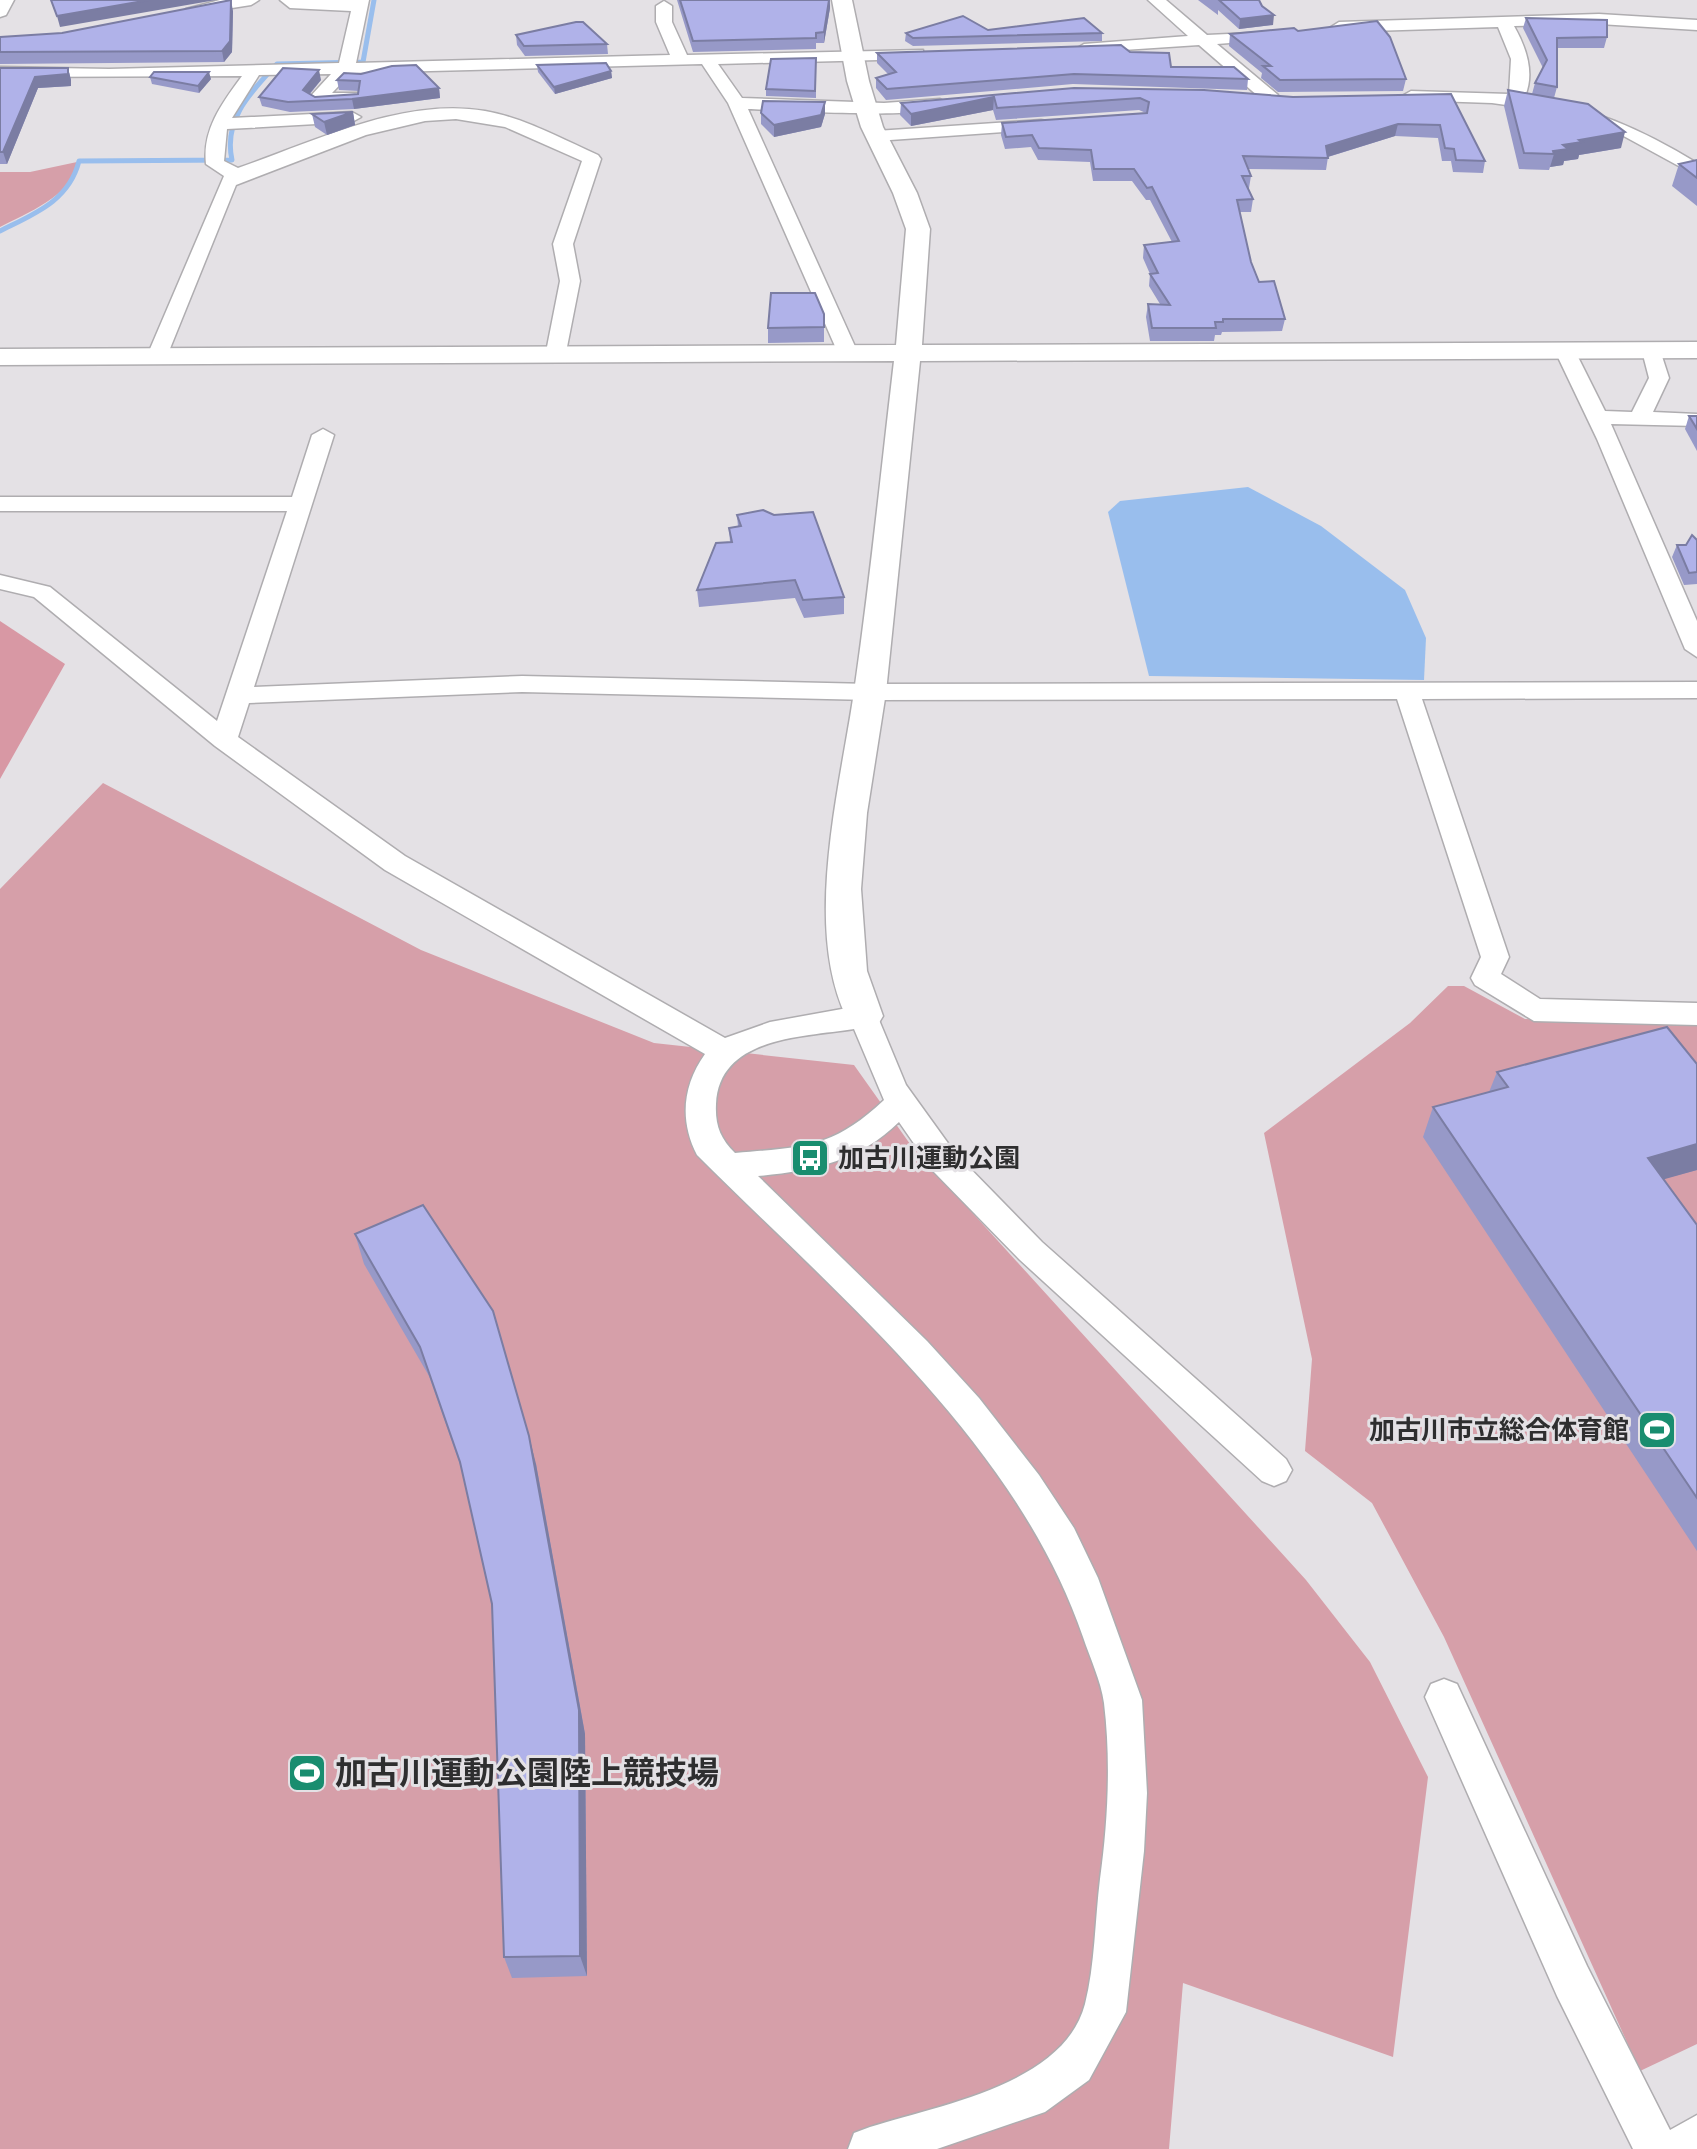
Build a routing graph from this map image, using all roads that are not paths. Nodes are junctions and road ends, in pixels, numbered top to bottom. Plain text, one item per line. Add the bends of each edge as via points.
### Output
1 (6, 0) edge
2 (251, 0) edge
3 (288, 0) edge
4 (842, 0) edge
5 (1156, 0) edge
6 (360, 3) edge
7 (664, 6) dead end
8 (181, 11) edge
9 (0, 12) edge
10 (1492, 17) junction
11 (1697, 25) edge
12 (1315, 29) edge
13 (1203, 43) junction
14 (1062, 50) edge
15 (928, 54) edge
16 (852, 56) junction
17 (1223, 58) junction
18 (681, 60) junction
19 (707, 60) junction
20 (347, 67) junction
21 (266, 70) junction
22 (0, 72) edge
23 (357, 97) edge
24 (1244, 97) edge
25 (1396, 97) edge
26 (1516, 98) junction
27 (1272, 99) junction
28 (1291, 101) edge
29 (737, 103) junction
30 (962, 103) edge
31 (865, 108) junction
32 (409, 119) junction
33 (1062, 122) edge
34 (231, 124) junction
35 (876, 136) junction
36 (1697, 171) edge
37 (237, 175) junction
38 (1697, 350) edge
39 (1565, 351) junction
40 (1652, 351) junction
41 (556, 352) junction
42 (848, 353) junction
43 (908, 353) junction
44 (157, 356) junction
45 (0, 357) edge
46 (1597, 417) junction
47 (1646, 419) junction
48 (1697, 420) edge
49 (323, 435) dead end
50 (0, 504) edge
51 (301, 504) junction
52 (0, 582) edge
53 (1672, 590) junction
54 (1697, 591) edge
55 (1697, 649) edge
56 (1697, 690) edge
57 (870, 692) junction
58 (1407, 692) junction
59 (239, 695) junction
60 (224, 740) junction
61 (1697, 1014) edge
62 (864, 1016) junction
63 (724, 1051) junction
64 (901, 1102) junction
65 (726, 1166) junction
66 (1274, 1470) dead end
67 (1444, 1697) dead end
68 (1697, 2137) edge
69 (870, 2149) edge
70 (1656, 2149) edge
71 (1680, 2149) edge

1 - 9 street
2 - 8 street
3 - 6 street
4 - 16 street
5 - 13 street
6 - 20 street
7 - 18 street via 664,22
10 - 11 street
10 - 12 street
10 - 26 street via 1516,43 1521,90
13 - 14 street
13 - 17 street
13 - 17 street via 1285,33
15 - 16 street
16 - 19 street
16 - 31 street
17 - 27 street
18 - 19 street
18 - 20 street
19 - 29 street
20 - 21 street
20 - 23 street via 317,99
21 - 22 street
21 - 34 street via 226,111
24 - 27 street
25 - 26 street
26 - 36 street via 1628,128
27 - 28 street
29 - 31 street
29 - 42 street
30 - 31 street
31 - 35 street
32 - 34 street via 402,115
32 - 37 street
32 - 41 street via 485,116 592,159 563,244 570,281
33 - 35 street
34 - 37 street via 214,160
35 - 43 street via 918,229
37 - 44 street via 228,182
38 - 40 street
39 - 40 street
39 - 43 street
39 - 46 street
40 - 47 street via 1659,378 1642,411
41 - 42 street
41 - 44 street
42 - 43 street
43 - 57 street
44 - 45 street
46 - 47 street
46 - 53 street
47 - 48 street
49 - 51 street
50 - 51 street
51 - 59 street
52 - 60 street via 42,592
53 - 54 street
53 - 55 street
56 - 58 street
57 - 58 street
57 - 59 street via 522,684
57 - 62 street via 844,889 849,971
58 - 61 street via 1495,957 1485,978 1534,1010
59 - 60 street
60 - 63 street via 395,863
62 - 63 street via 745,1040
62 - 64 street
63 - 65 street via 706,1076 700,1102 708,1146
64 - 65 street via 870,1134 842,1150 775,1165
64 - 66 street via 944,1162 1031,1251
65 - 69 street via 915,1351 1026,1486 1085,1590 1123,1700 1124,1851 1105,2012 1074,2065 1030,2097
67 - 70 street via 1572,1981
68 - 71 street

